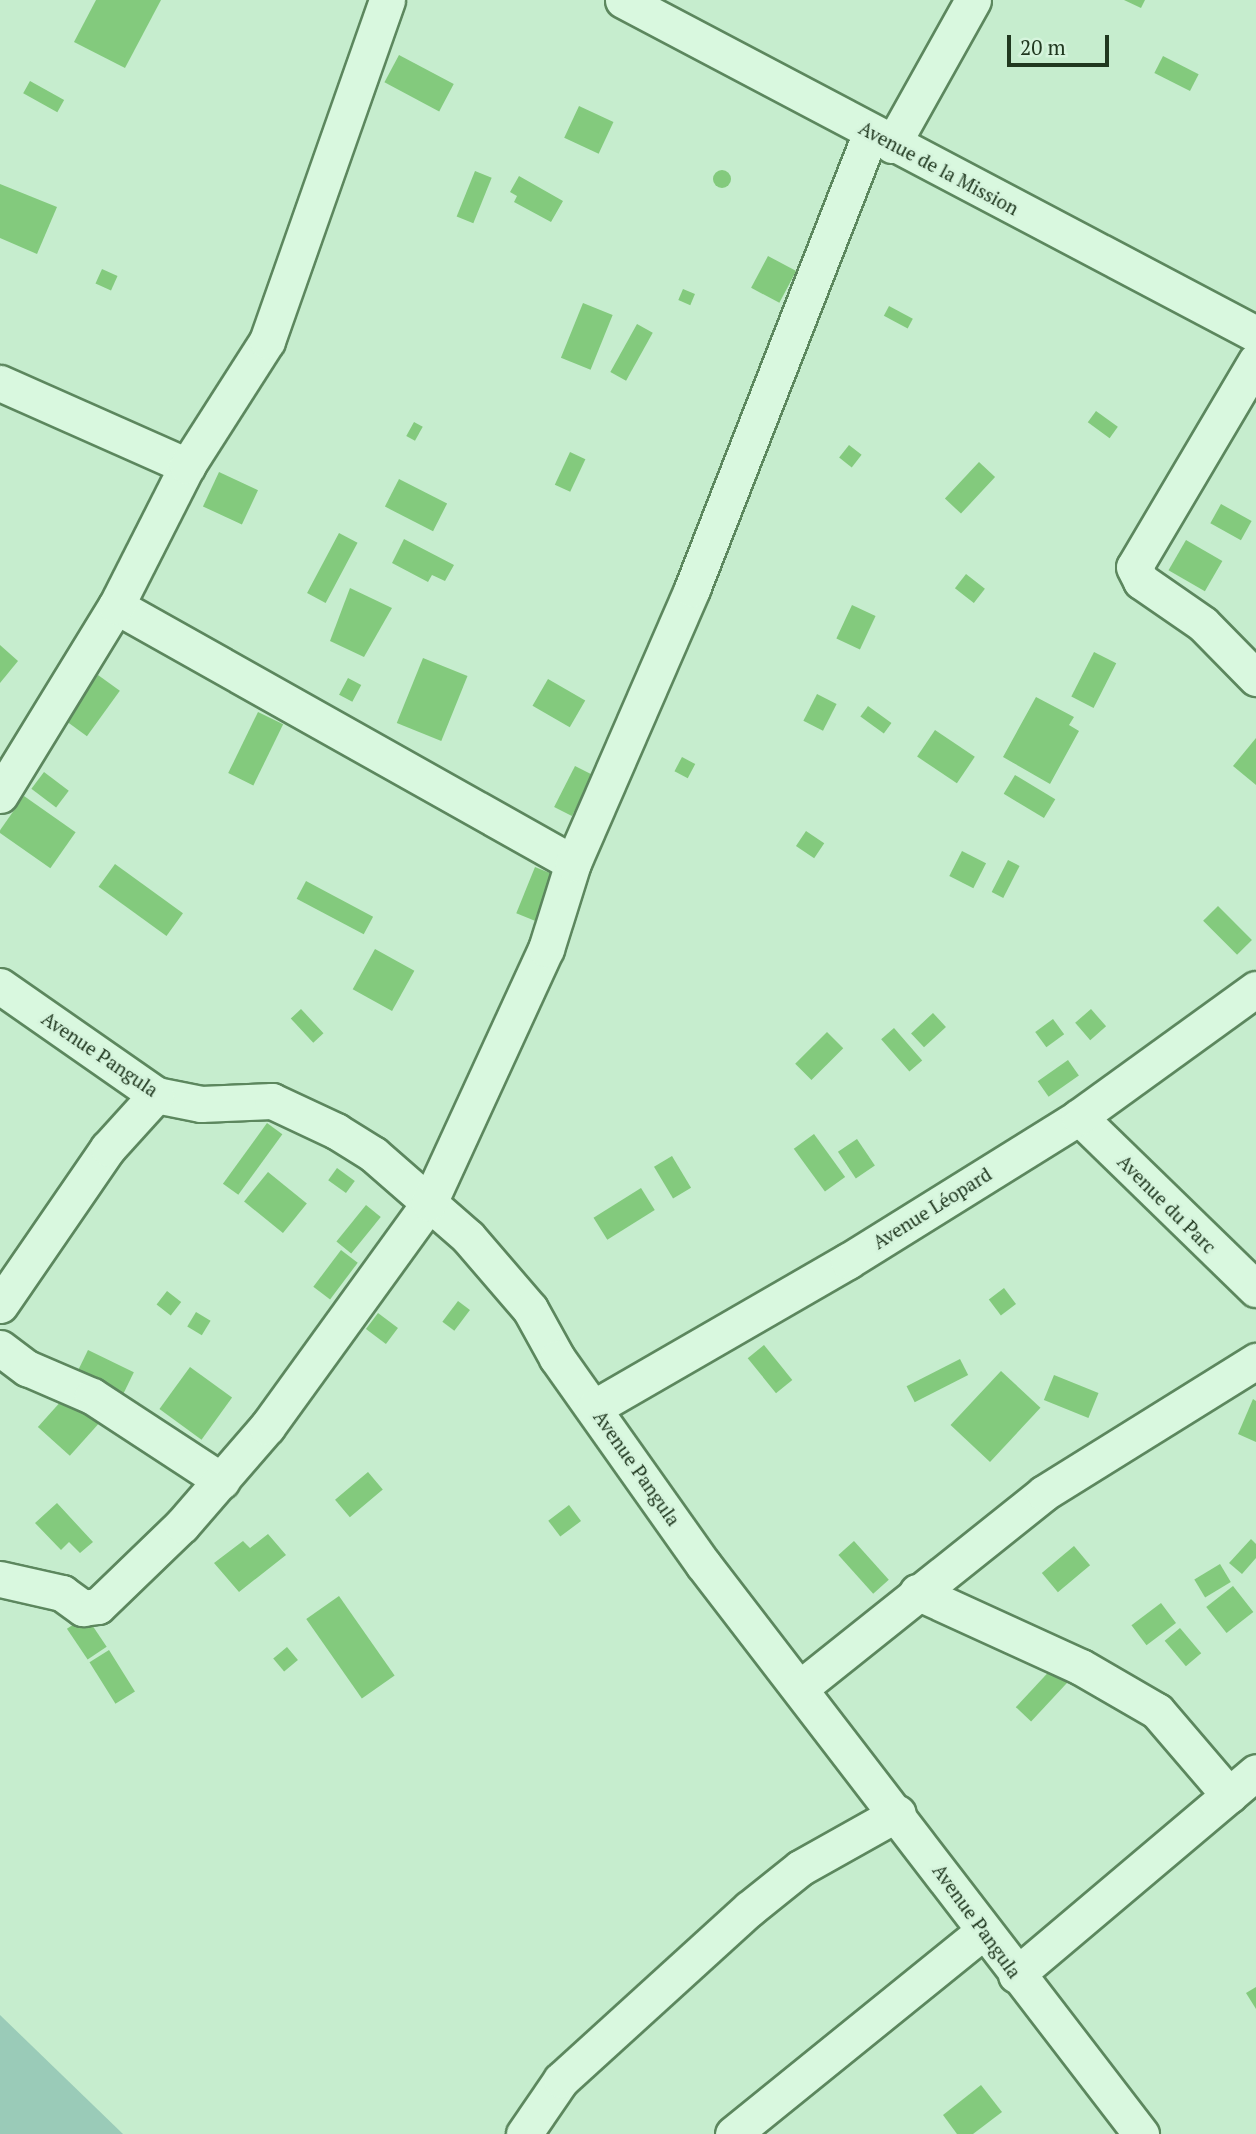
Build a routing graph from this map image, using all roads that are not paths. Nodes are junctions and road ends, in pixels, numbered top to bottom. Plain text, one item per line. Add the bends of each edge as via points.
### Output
1 (387, 0) edge
2 (623, 0) edge
3 (973, 0) edge
4 (882, 139) junction
5 (1256, 334) edge
6 (1256, 362) edge
7 (0, 383) edge
8 (187, 466) junction
9 (116, 606) junction
10 (1256, 678) edge
11 (0, 795) edge
12 (573, 863) junction
13 (0, 986) edge
14 (1256, 989) edge
15 (156, 1095) junction
16 (1080, 1117) junction
17 (429, 1203) junction
18 (1256, 1289) edge
19 (0, 1305) edge
20 (0, 1348) edge
21 (1256, 1362) edge
22 (595, 1407) junction
23 (222, 1481) junction
24 (0, 1580) edge
25 (917, 1592) junction
26 (800, 1688) junction
27 (1256, 1772) edge
28 (1230, 1795) junction
29 (898, 1813) junction
30 (984, 1931) junction
31 (1016, 1975) junction
32 (524, 2134) edge
33 (733, 2134) edge
34 (1142, 2134) edge

1 - 8 street via 274,324 252,367
2 - 4 street, Avenue de la Mission
3 - 4 street
4 - 5 street, Avenue de la Mission
4 - 12 street
6 - 10 street via 1134,567 1141,581 1203,624
7 - 8 street
8 - 9 street
9 - 11 street
9 - 12 street
12 - 17 street via 546,949
13 - 15 street, Avenue Pangula
14 - 16 street, Avenue Léopard
15 - 17 street, Avenue Pangula via 185,1103 264,1101 285,1106 373,1154
15 - 19 street via 108,1148
16 - 18 street, Avenue du Parc
16 - 22 street, Avenue Léopard via 848,1261
17 - 22 street, Avenue Pangula via 511,1285 557,1358
17 - 23 street
20 - 23 street via 27,1367 92,1396
21 - 25 street via 1044,1493
22 - 26 street, Avenue Pangula via 703,1564
23 - 24 street via 91,1609 53,1590
25 - 26 street
25 - 28 street via 1081,1667 1157,1711
26 - 29 street, Avenue Pangula
27 - 28 street
28 - 31 street
29 - 30 street, Avenue Pangula
29 - 32 street via 800,1868 749,1909 561,2080
30 - 31 street, Avenue Pangula
30 - 33 street
31 - 34 street, Avenue Pangula

